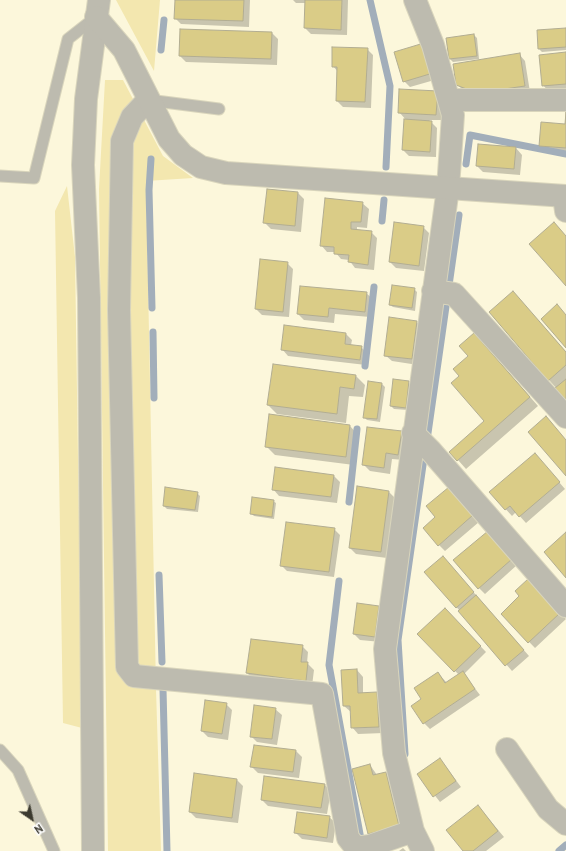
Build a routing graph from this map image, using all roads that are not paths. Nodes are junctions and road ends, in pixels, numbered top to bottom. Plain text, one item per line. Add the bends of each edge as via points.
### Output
1 (415, 0) edge
2 (98, 8) edge
3 (148, 100) junction
4 (450, 100) junction
5 (566, 100) edge
6 (219, 109) dead end
7 (0, 176) edge
8 (448, 188) junction
9 (565, 201) edge
10 (444, 292) junction
11 (566, 417) edge
12 (413, 433) junction
13 (566, 606) edge
14 (507, 748) dead end
15 (0, 750) edge
16 (566, 824) edge
17 (413, 831) junction
18 (54, 851) edge
19 (93, 851) edge
20 (423, 851) edge

1 - 4 street via 434,45
2 - 3 street via 124,50
2 - 7 lane via 68,39 34,178
2 - 19 street via 86,99 83,165 89,298
3 - 6 lane
3 - 8 street via 169,139 184,155 202,167 226,172
3 - 17 street via 132,117 122,141 119,310 127,667 134,676 322,694 348,838 363,847
4 - 5 street
4 - 8 street via 453,115
8 - 9 street
8 - 10 street
10 - 11 street
10 - 12 street
12 - 13 street
12 - 17 street via 385,649 394,753
14 - 16 street via 548,809
15 - 18 lane via 18,770
17 - 20 street

